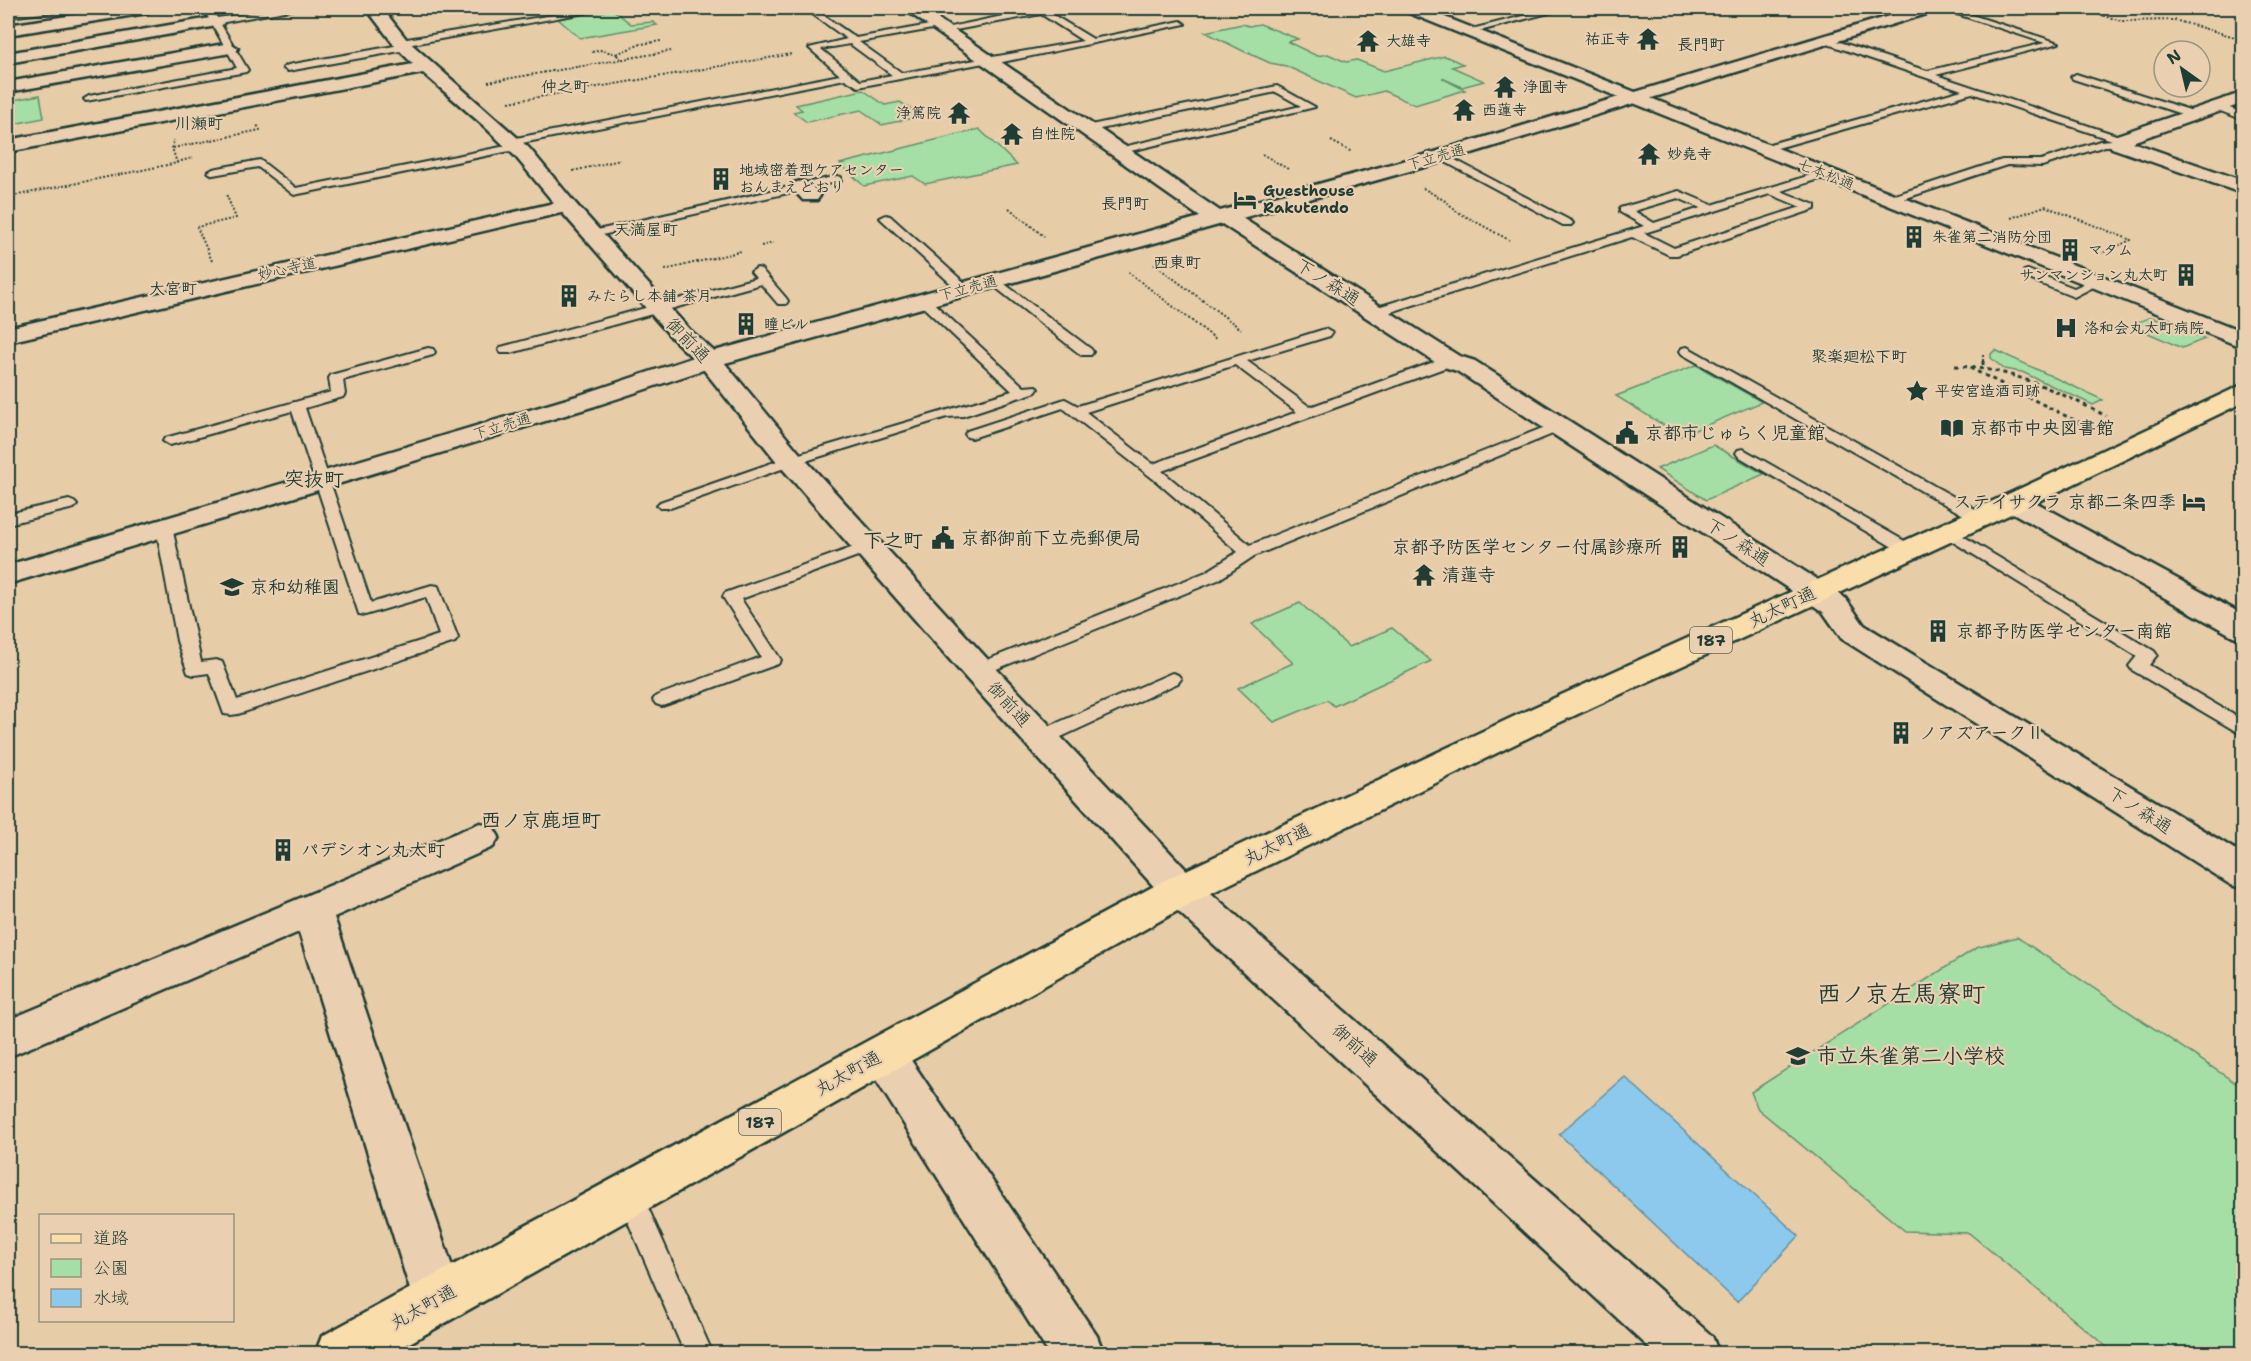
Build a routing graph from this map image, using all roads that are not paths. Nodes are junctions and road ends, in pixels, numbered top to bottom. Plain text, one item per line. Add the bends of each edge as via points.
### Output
1 (147, 8) edge
2 (207, 8) edge
3 (297, 8) edge
4 (404, 8) edge
5 (608, 8) edge
6 (808, 8) edge
7 (912, 8) edge
8 (1062, 8) edge
9 (1410, 8) edge
10 (1564, 8) edge
11 (1930, 8) edge
12 (376, 10) edge
13 (59, 11) edge
14 (1041, 11) junction
15 (8, 15) edge
16 (216, 22) junction
17 (1181, 24) dead end
18 (941, 27) junction
19 (8, 30) edge
20 (1468, 31) junction
21 (1822, 39) junction
22 (853, 41) junction
23 (1092, 42) junction
24 (403, 45) junction
25 (71, 47) junction
26 (230, 48) junction
27 (8, 58) edge
28 (992, 60) junction
29 (426, 67) junction
30 (288, 68) dead end
31 (1926, 74) junction
32 (80, 75) junction
33 (847, 75) junction
34 (900, 76) junction
35 (2076, 77) dead end
36 (8, 87) edge
37 (1971, 90) junction
38 (2244, 97) edge
39 (1637, 98) junction
40 (89, 99) joint
41 (2218, 107) junction
42 (2195, 115) junction
43 (2244, 117) edge
44 (1086, 129) junction
45 (2120, 142) junction
46 (514, 145) junction
47 (8, 146) edge
48 (1763, 149) junction
49 (1118, 151) junction
50 (1442, 156) junction
51 (213, 171) road end
52 (1824, 174) junction
53 (837, 179) dead end
54 (2244, 188) edge
55 (1772, 191) junction
56 (1890, 200) junction
57 (567, 206) junction
58 (1711, 209) junction
59 (886, 218) dead end
60 (1221, 218) junction
61 (1567, 223) dead end
62 (1654, 227) junction
63 (1634, 233) junction
64 (593, 234) junction
65 (2028, 274) dead end
66 (994, 280) junction
67 (2097, 282) junction
68 (964, 288) junction
69 (922, 300) junction
70 (782, 301) dead end
71 (658, 308) junction
72 (1376, 312) junction
73 (1325, 333) dead end
74 (8, 335) edge
75 (2244, 341) edge
76 (506, 350) dead end
77 (1687, 351) dead end
78 (428, 352) dead end
79 (1086, 352) dead end
80 (709, 360) junction
81 (1239, 360) junction
82 (1450, 361) junction
83 (2244, 392) edge
84 (297, 405) junction
85 (1076, 411) junction
86 (1308, 413) junction
87 (1560, 426) junction
88 (972, 434) dead end
89 (170, 441) dead end
90 (1743, 453) dead end
91 (791, 462) junction
92 (1151, 470) junction
93 (321, 481) junction
94 (2014, 502) junction
95 (69, 505) dead end
96 (665, 505) dead end
97 (1980, 518) junction
98 (8, 519) edge
99 (164, 527) junction
100 (1948, 532) junction
101 (868, 547) junction
102 (1909, 550) junction
103 (1248, 552) junction
104 (8, 574) edge
105 (1824, 598) junction
106 (2242, 626) edge
107 (978, 670) junction
108 (1172, 678) dead end
109 (662, 700) dead end
110 (2244, 730) edge
111 (1041, 738) junction
112 (480, 837) dead end
113 (2244, 874) edge
114 (1181, 890) junction
115 (312, 910) junction
116 (8, 1039) edge
117 (883, 1054) junction
118 (629, 1194) junction
119 (438, 1299) junction
120 (340, 1353) edge
121 (699, 1353) edge
122 (1079, 1353) edge
123 (1694, 1353) edge

1 - 13 street
2 - 16 lane
3 - 16 lane
4 - 12 lane
5 - 24 lane
6 - 22 lane
7 - 18 street, 下ノ森通
8 - 14 lane
9 - 20 street, 七本松通
10 - 20 lane
11 - 21 street, 下立売通
11 - 31 lane via 2055,44
12 - 24 street, 御前通
13 - 15 lane
13 - 19 street
13 - 25 street
14 - 18 lane
14 - 23 lane
16 - 25 street
16 - 26 lane
17 - 23 lane
18 - 22 lane
18 - 28 street, 下ノ森通
20 - 39 street, 七本松通
21 - 31 lane
21 - 39 street, 下立売通
22 - 33 lane via 814,48
22 - 34 lane
23 - 28 lane
24 - 29 street, 御前通
24 - 30 lane
25 - 27 street
25 - 32 street
26 - 32 street
26 - 40 lane via 243,70
28 - 34 lane
28 - 44 street, 下ノ森通
29 - 46 street, 御前通
29 - 47 street
31 - 37 lane
32 - 36 street
32 - 40 street
33 - 34 lane via 858,84
33 - 46 lane
35 - 42 lane
37 - 45 lane
37 - 48 lane
38 - 41 street
39 - 48 street, 七本松通
39 - 50 street, 下立売通
41 - 42 street
41 - 43 lane
42 - 45 street
44 - 49 street, 下ノ森通
44 - 49 lane via 1277,89 1310,106
45 - 54 street
45 - 56 lane via 2104,143 2042,164 2006,162
46 - 51 lane via 294,192 260,162
46 - 57 street, 御前通
48 - 52 street, 七本松通
49 - 60 street, 下ノ森通
50 - 60 street, 下立売通
50 - 61 lane
52 - 55 lane
52 - 56 street, 七本松通
53 - 64 lane via 805,192
55 - 58 lane
55 - 63 lane via 1811,207 1673,252
56 - 67 street, 七本松通
57 - 64 street, 御前通
57 - 74 street, 妙心寺道
58 - 62 lane
58 - 62 lane via 1679,194 1624,210
59 - 68 lane
60 - 66 street, 下立売通
60 - 72 street, 下ノ森通
62 - 63 lane
63 - 72 lane
64 - 71 street, 御前通
65 - 67 lane via 2074,293
66 - 68 street, 下立売通
66 - 79 lane
67 - 75 street, 七本松通
68 - 69 street, 下立売通
69 - 80 street, 下立売通
69 - 91 lane via 1026,390
70 - 71 lane via 760,276
71 - 76 lane
71 - 80 street, 御前通
72 - 82 street, 下ノ森通
73 - 81 lane
77 - 97 lane
78 - 84 lane via 336,378 338,394
80 - 91 street, 御前通
80 - 93 street, 下立売通
81 - 85 lane
81 - 86 lane
82 - 86 lane
82 - 87 street, 下ノ森通 via 1466,366
83 - 94 main road, 丸太町通 / 187
84 - 89 lane
84 - 93 lane
85 - 88 lane via 1065,403
85 - 92 lane
86 - 92 lane
87 - 103 lane
87 - 105 street, 下ノ森通
90 - 102 lane
91 - 96 lane
91 - 101 street, 御前通
92 - 103 lane
93 - 99 street, 下立売通
93 - 99 lane via 365,610 432,590 448,638 231,710 216,666 194,669
94 - 97 main road, 丸太町通 / 187
94 - 106 street
95 - 98 lane
97 - 100 main road, 丸太町通 / 187
99 - 104 street, 下立売通
100 - 102 main road, 丸太町通 / 187
100 - 110 lane via 2148,655 2138,666
101 - 107 street, 御前通
101 - 109 lane via 731,597 772,660
102 - 105 main road, 丸太町通 / 187
103 - 107 lane via 1212,576
105 - 113 street, 下ノ森通 via 1853,632
105 - 114 main road, 丸太町通 / 187 via 1542,717
107 - 111 street, 御前通
108 - 111 lane
111 - 114 street, 御前通
112 - 115 street
114 - 117 main road, 丸太町通 / 187
114 - 123 street, 御前通
115 - 116 street
115 - 119 street
117 - 118 main road, 丸太町通 / 187
117 - 122 street
118 - 119 main road, 丸太町通 / 187
118 - 121 lane
119 - 120 main road, 丸太町通 / 187

